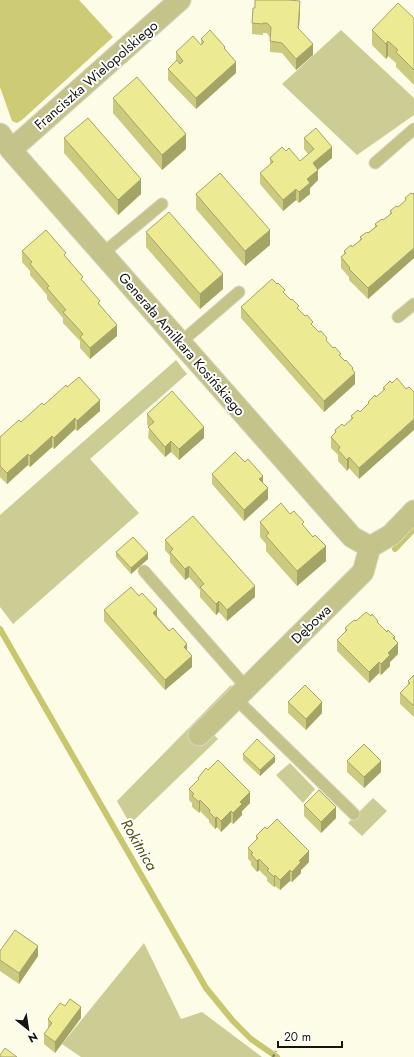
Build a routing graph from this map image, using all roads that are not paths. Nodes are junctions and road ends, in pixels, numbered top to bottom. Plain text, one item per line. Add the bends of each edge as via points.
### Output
1 (180, 0) edge
2 (414, 129) edge
3 (5, 142) edge
4 (375, 163) dead end
5 (162, 204) dead end
6 (102, 254) junction
7 (239, 292) dead end
8 (414, 304) edge
9 (398, 317) dead end
10 (181, 342) junction
11 (414, 511) edge
12 (370, 547) junction
13 (144, 571) dead end
14 (241, 693) junction
15 (199, 735) dead end
16 (354, 814) dead end

1 - 3 street, Franciszka Wielopolskiego
2 - 4 lane
3 - 6 street, Generała Amilkara Kosińskiego
5 - 6 lane
6 - 10 street, Generała Amilkara Kosińskiego
7 - 10 lane
8 - 9 lane
10 - 12 street, Generała Amilkara Kosińskiego via 352,537
11 - 12 street via 391,536
12 - 14 street, Dębowa via 363,572
13 - 14 lane
14 - 15 street, Dębowa
14 - 16 lane

